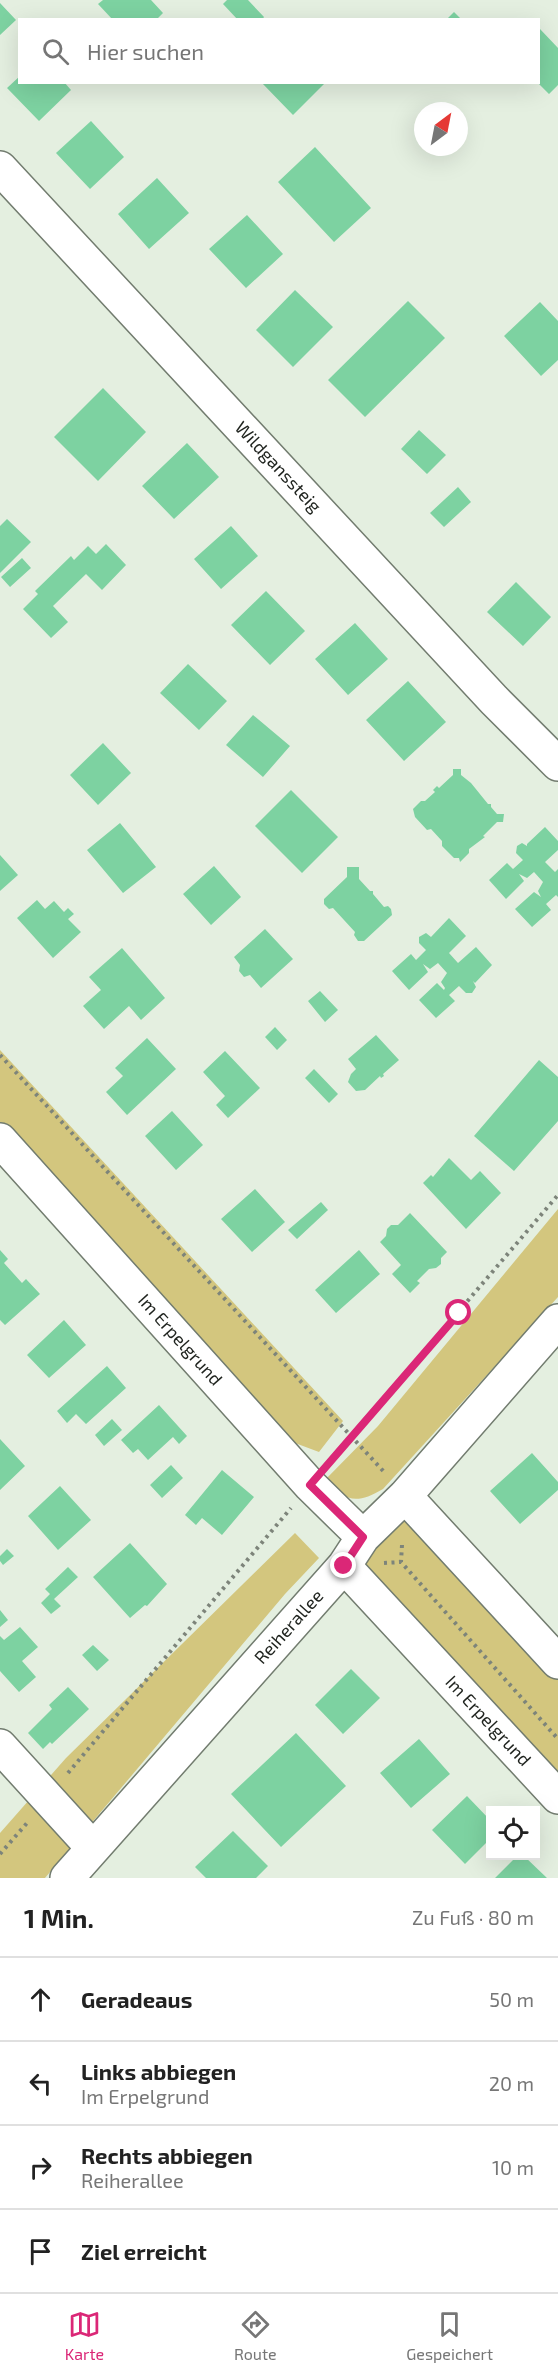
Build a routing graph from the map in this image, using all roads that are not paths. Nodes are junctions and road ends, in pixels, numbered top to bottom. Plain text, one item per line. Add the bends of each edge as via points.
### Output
1 (0, 168) edge
2 (558, 764) edge
3 (0, 1140) edge
4 (558, 1321) edge
5 (405, 1496) junction
6 (363, 1537) junction
7 (344, 1566) junction
8 (558, 1662) edge
9 (0, 1746) edge
10 (558, 1797) edge
11 (92, 1847) junction
12 (67, 1878) edge

1 - 2 street, Wildganssteig
3 - 6 street, Im Erpelgrund via 310,1485
4 - 5 street, Reiherallee
5 - 6 street, Reiherallee
5 - 8 street
6 - 7 street, Reiherallee
7 - 10 street, Im Erpelgrund
7 - 11 street, Reiherallee
9 - 11 street
11 - 12 street, Reiherallee

